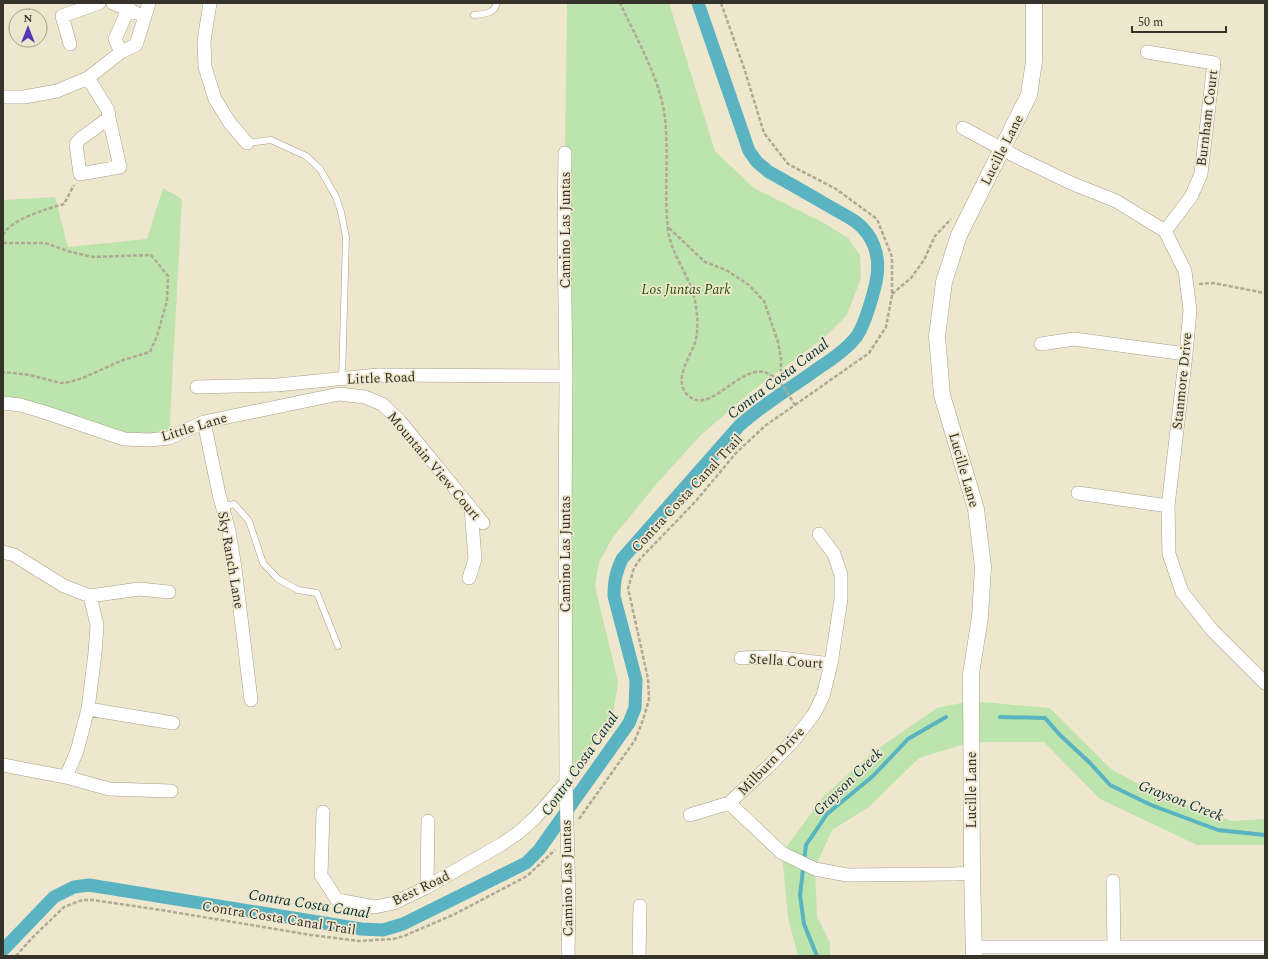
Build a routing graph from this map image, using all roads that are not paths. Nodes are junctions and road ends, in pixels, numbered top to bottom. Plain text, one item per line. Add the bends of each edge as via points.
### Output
1 (99, 3) edge
2 (113, 3) edge
3 (149, 3) edge
4 (210, 3) edge
5 (497, 3) edge
6 (1034, 3) edge
7 (128, 6) edge
8 (474, 15) dead end
9 (145, 16) junction
10 (70, 44) dead end
11 (121, 52) junction
12 (1147, 52) dead end
13 (88, 78) junction
14 (3, 97) edge
15 (109, 118) junction
16 (963, 128) dead end
17 (247, 143) joint
18 (1002, 149) junction
19 (565, 153) dead end
20 (1165, 231) junction
21 (1041, 344) dead end
22 (1186, 354) junction
23 (566, 376) junction
24 (342, 379) junction
25 (196, 388) dead end
26 (364, 397) joint
27 (3, 403) edge
28 (204, 422) junction
29 (1078, 493) dead end
30 (1168, 506) junction
31 (222, 507) junction
32 (471, 508) junction
33 (483, 523) dead end
34 (819, 534) dead end
35 (3, 552) edge
36 (469, 578) dead end
37 (169, 592) dead end
38 (90, 596) junction
39 (338, 646) dead end
40 (741, 658) dead end
41 (831, 664) junction
42 (1263, 677) edge
43 (251, 700) dead end
44 (88, 709) junction
45 (173, 723) dead end
46 (3, 765) edge
47 (66, 778) junction
48 (566, 789) junction
49 (171, 791) dead end
50 (729, 803) junction
51 (323, 812) dead end
52 (690, 815) dead end
53 (428, 821) dead end
54 (972, 873) junction
55 (1113, 881) dead end
56 (427, 887) junction
57 (640, 906) dead end
58 (1114, 947) junction
59 (1265, 947) edge
60 (974, 952) edge
61 (568, 956) edge
62 (639, 956) edge

1 - 10 street via 62,16
2 - 7 street
3 - 9 street
4 - 17 street via 204,42 205,66 215,99
5 - 8 lane via 496,8 490,13
6 - 18 street, Lucille Lane via 1034,61 1029,96
7 - 9 street
7 - 11 street via 116,39
9 - 11 street via 136,45
11 - 13 street
12 - 20 street, Burnham Court via 1214,63 1201,174 1191,197
13 - 14 street via 57,91 24,97
13 - 15 street via 108,110
15 - 15 street via 76,144 80,174 120,167
16 - 18 street
17 - 24 lane via 271,140 306,156 320,169 336,197 346,237
18 - 20 street via 1071,183 1116,201
18 - 54 street, Lucille Lane via 959,235 944,282 937,336 942,395 976,509 983,567 980,617 971,674
19 - 23 street, Camino Las Juntas
20 - 22 street, Stanmore Drive via 1185,271 1190,310
21 - 22 street via 1074,339
22 - 30 street, Stanmore Drive
23 - 24 street, Little Road via 378,375
23 - 48 street, Camino Las Juntas
24 - 25 street, Little Road
26 - 28 street, Little Lane via 339,394
26 - 32 street, Mountain View Court via 382,404 398,420
27 - 28 street, Little Lane via 41,411 124,439 169,438
28 - 31 street, Sky Ranch Lane
29 - 30 street
30 - 42 street, Stanmore Drive via 1169,554 1182,592 1212,630
31 - 39 lane via 234,504 249,521 262,563 278,579 298,590 317,593
31 - 43 street, Sky Ranch Lane via 235,568
32 - 33 street, Mountain View Court
32 - 36 street via 475,559
34 - 41 street, Milburn Drive via 834,554 841,575 841,600
35 - 38 street via 14,555 64,586
37 - 38 street via 139,589
38 - 44 street via 97,625
40 - 41 street, Stella Court via 773,657
41 - 50 street, Milburn Drive via 824,696 814,714 785,750
44 - 45 street
44 - 47 street via 77,751
46 - 47 street
47 - 49 street via 108,789
48 - 56 street, Best Road via 518,833
48 - 61 street, Camino Las Juntas
50 - 52 street
50 - 54 street, Milburn Drive via 782,853 815,869 847,875
51 - 56 street, Best Road via 321,875 337,900 375,906 394,903
53 - 56 street
54 - 60 street, Lucille Lane
55 - 58 street
57 - 62 street
58 - 59 street
58 - 60 street

